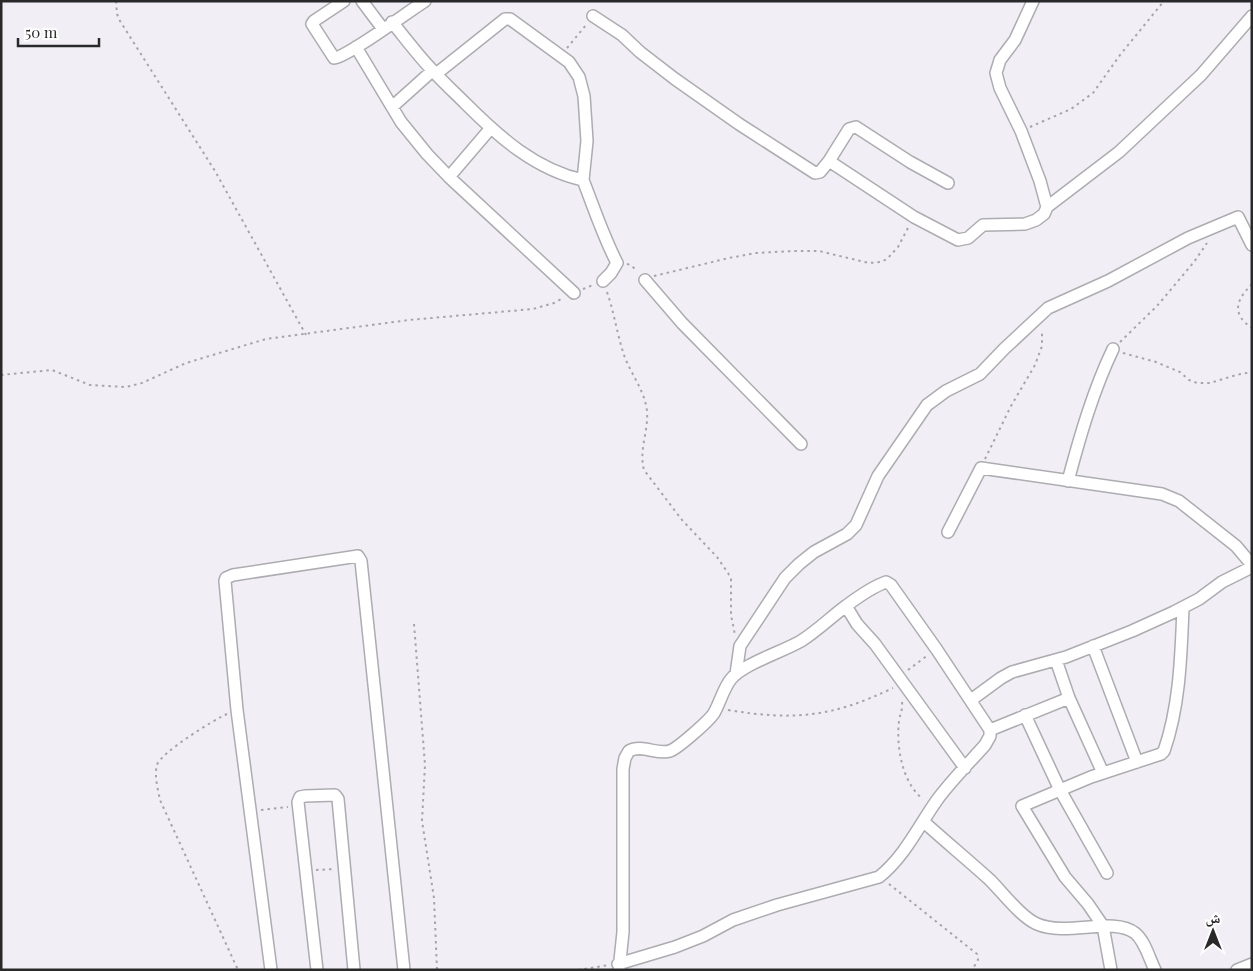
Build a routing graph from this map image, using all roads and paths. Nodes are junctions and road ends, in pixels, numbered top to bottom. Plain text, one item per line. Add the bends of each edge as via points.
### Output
1 (116, 1) edge
2 (344, 1) edge
3 (362, 1) edge
4 (425, 1) edge
5 (1033, 1) edge
6 (1164, 1) edge
7 (593, 16) joint
8 (1252, 16) edge
9 (388, 25) junction
10 (356, 47) junction
11 (560, 56) junction
12 (434, 73) junction
13 (392, 107) junction
14 (490, 129) junction
15 (1021, 131) junction
16 (829, 160) junction
17 (449, 177) junction
18 (583, 180) junction
19 (948, 184) dead end
20 (1047, 207) junction
21 (914, 217) junction
22 (1209, 240) dead end
23 (1252, 245) edge
24 (617, 263) junction
25 (646, 280) junction
26 (602, 281) junction
27 (1252, 284) edge
28 (574, 293) junction
29 (1041, 315) junction
30 (1252, 328) edge
31 (306, 335) junction
32 (1114, 350) junction
33 (1252, 372) edge
34 (1, 375) edge
35 (801, 444) dead end
36 (981, 468) junction
37 (1068, 481) junction
38 (948, 532) dead end
39 (1252, 566) edge
40 (846, 606) junction
41 (1183, 608) junction
42 (414, 624) dead end
43 (740, 646) junction
44 (1093, 646) junction
45 (937, 650) junction
46 (1056, 660) junction
47 (736, 674) junction
48 (898, 686) junction
49 (1069, 698) junction
50 (902, 700) dead end
51 (971, 700) junction
52 (716, 708) junction
53 (238, 710) junction
54 (1025, 715) junction
55 (990, 730) junction
56 (1137, 762) junction
57 (965, 768) junction
58 (1103, 773) junction
59 (1060, 790) junction
60 (298, 806) junction
61 (933, 807) junction
62 (251, 811) junction
63 (924, 822) junction
64 (344, 868) junction
65 (306, 871) junction
66 (1107, 873) dead end
67 (879, 876) junction
68 (1103, 926) junction
69 (1252, 964) edge
70 (619, 967) edge
71 (238, 970) edge
72 (271, 970) edge
73 (317, 970) edge
74 (354, 970) edge
75 (404, 970) edge
76 (437, 970) edge
77 (578, 970) edge
78 (972, 970) edge
79 (1111, 970) edge
80 (1155, 970) edge
81 (1238, 970) edge

1 - 31 path via 120,21 215,171
2 - 10 street via 314,21 313,28 334,58
3 - 9 street
4 - 9 street
5 - 15 street via 996,73
6 - 15 path via 1093,92 1070,109
7 - 11 path
7 - 16 street via 622,35 675,79 815,173 820,172
8 - 20 street via 1201,75 1119,152
9 - 10 street
9 - 12 street
10 - 13 street
11 - 12 street via 508,19
11 - 18 street via 574,67 584,96 587,141
12 - 13 street
12 - 14 street
13 - 17 street
14 - 17 street
14 - 18 street via 536,161
15 - 20 street
16 - 19 street via 849,129 856,127
16 - 21 street
17 - 28 street
18 - 24 street via 604,238
20 - 21 street via 1036,220 1025,224 983,226 963,240
21 - 25 path via 898,247 881,262 869,263 819,251 756,253 665,272
22 - 32 path via 1156,306
23 - 29 street via 1238,217 1188,238 1108,281 1066,298
24 - 25 path via 631,265
24 - 26 street
25 - 35 street via 682,323
26 - 28 path
26 - 43 path via 624,354 647,406 642,450 644,470 728,573 732,587 733,628
27 - 30 path via 1241,295 1238,304 1238,312
28 - 31 path via 533,310 409,320
29 - 36 path via 1042,346 1035,365
29 - 43 street via 980,374 946,391 927,406 878,476 856,525 794,568
31 - 34 path via 266,339 237,347 126,387 90,385 52,370
32 - 33 path via 1156,362 1196,383 1210,383
32 - 37 street via 1088,412
36 - 37 street
36 - 38 street
37 - 39 street via 1162,494 1179,501 1236,546
39 - 41 street
40 - 45 street via 888,582
40 - 47 street via 803,640
40 - 48 street via 875,644
41 - 44 street
41 - 56 street via 1176,709 1168,738 1164,751
42 - 76 path via 425,765 422,822 434,898
43 - 47 street
44 - 46 street
44 - 56 street
45 - 48 path
45 - 51 street
46 - 49 street
46 - 51 street via 1012,672
47 - 52 street
48 - 52 path via 872,698 819,714 787,717
48 - 57 street
49 - 54 street
49 - 58 street
50 - 61 path via 899,720 902,763 908,781
51 - 55 street
52 - 70 street via 703,725 671,751 633,749 625,758 623,932
53 - 62 street
53 - 71 path via 221,716 167,753 157,764 156,773 160,800
53 - 75 street via 225,579 318,561 360,558
54 - 55 street
54 - 59 street
55 - 57 street via 985,745
56 - 58 street
57 - 61 street
58 - 59 street
59 - 66 street
59 - 68 street via 1022,808 1065,877
60 - 62 path
60 - 64 street via 298,800 305,796 334,795 338,798
60 - 65 street
61 - 63 street
62 - 72 street
63 - 67 street via 890,868
63 - 68 street via 1036,924 1066,930
64 - 65 path
64 - 74 street
65 - 73 street
67 - 70 street via 777,904
67 - 78 path via 977,954 978,960
68 - 79 street
68 - 80 street via 1134,933 1142,941
69 - 81 street
70 - 77 path

